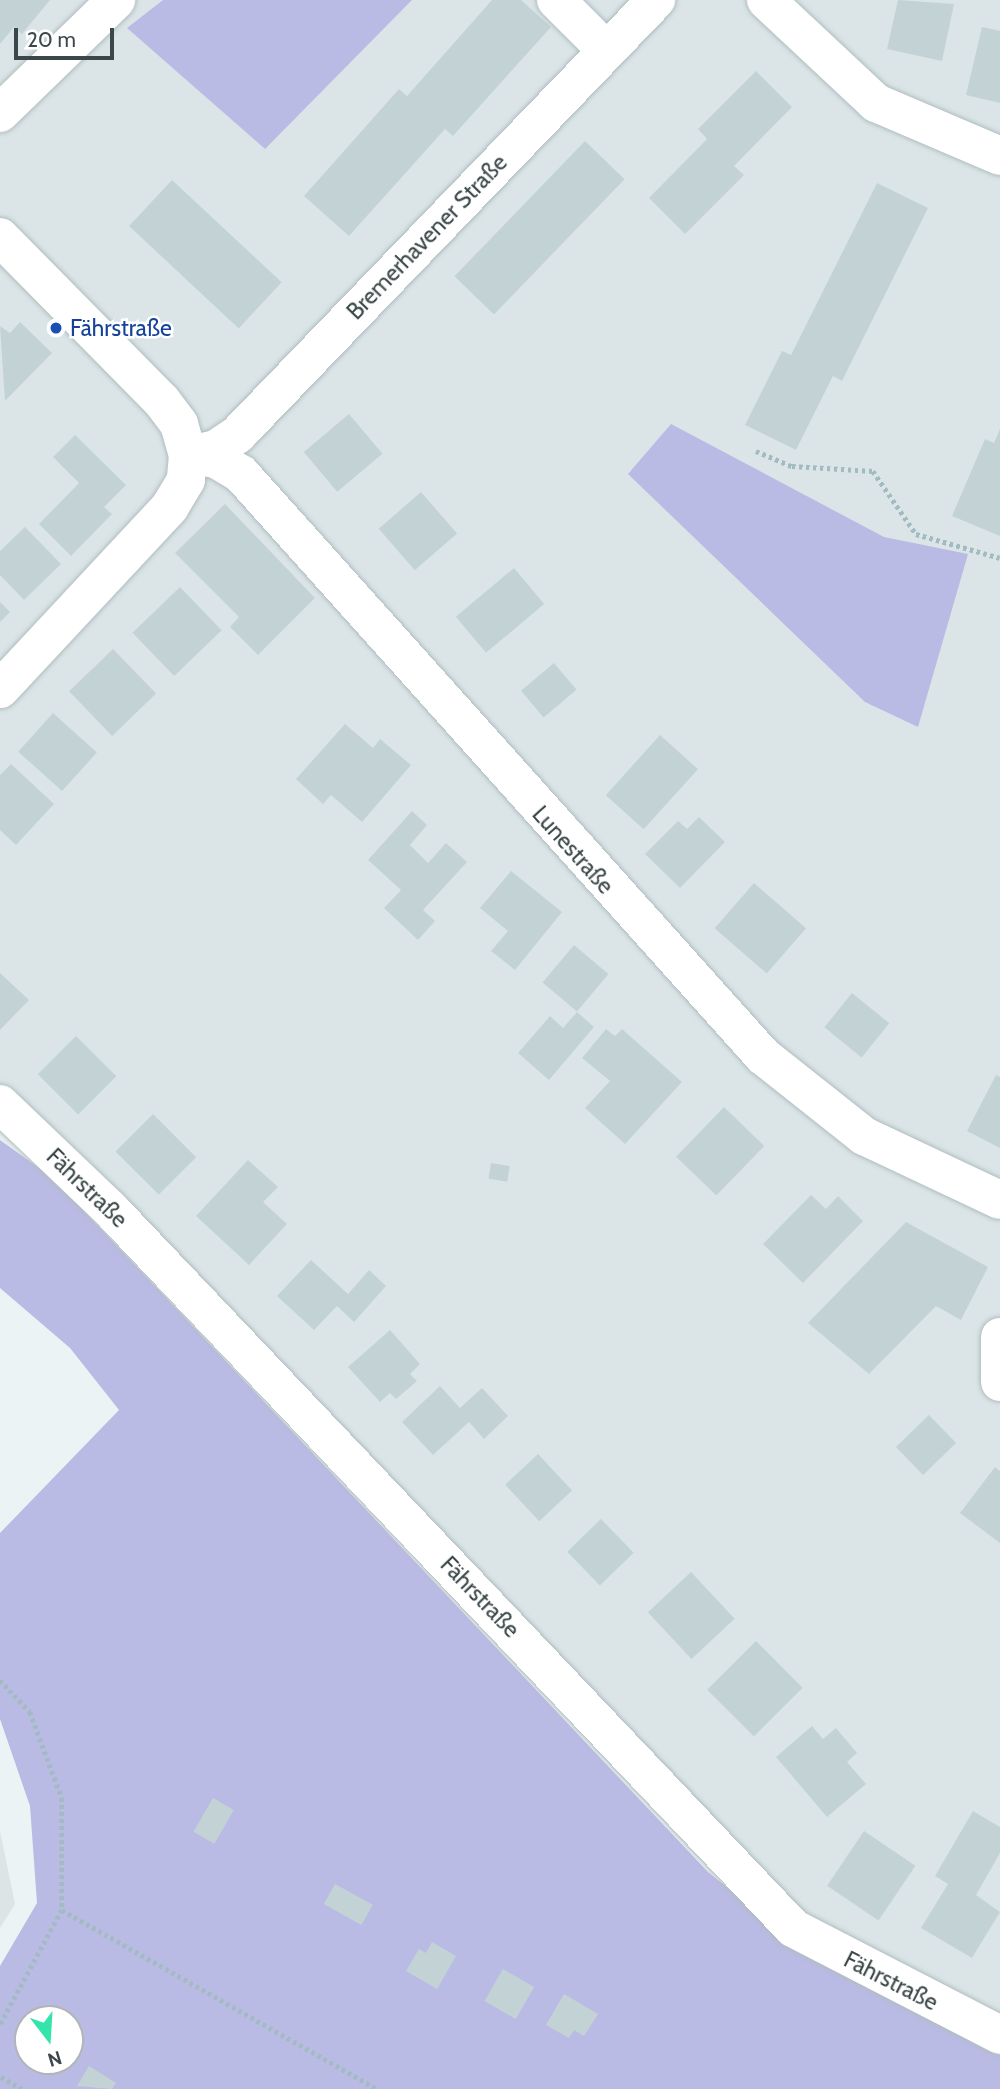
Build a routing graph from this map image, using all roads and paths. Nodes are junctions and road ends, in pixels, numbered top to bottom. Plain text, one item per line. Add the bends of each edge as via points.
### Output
1 (116, 0) edge
2 (556, 0) edge
3 (656, 0) edge
4 (766, 0) edge
5 (606, 50) junction
6 (0, 113) edge
7 (1000, 156) edge
8 (0, 237) edge
9 (756, 451) dead end
10 (188, 455) junction
11 (1000, 558) edge
12 (0, 689) edge
13 (0, 1104) edge
14 (1000, 1200) edge
15 (1000, 1337) edge
16 (1000, 1381) edge
17 (0, 1680) edge
18 (62, 1910) junction
19 (0, 2025) edge
20 (1000, 2035) edge
21 (0, 2077) edge
22 (22, 2089) edge
23 (377, 2089) edge

1 - 6 street
2 - 5 street
3 - 5 street, Bremerhavener Straße
4 - 7 street via 876,103
5 - 10 street, Bremerhavener Straße via 238,434 216,450
8 - 10 street via 160,400 179,424
9 - 11 path via 792,466 873,471 916,534
10 - 12 street via 186,480 170,507
10 - 14 street, Lunestraße via 216,459 241,474 762,1056 864,1136
13 - 20 street, Fährstraße via 111,1210 793,1928
15 - 16 street
17 - 18 path via 30,1712 62,1798
18 - 19 path
18 - 23 path
21 - 22 path

